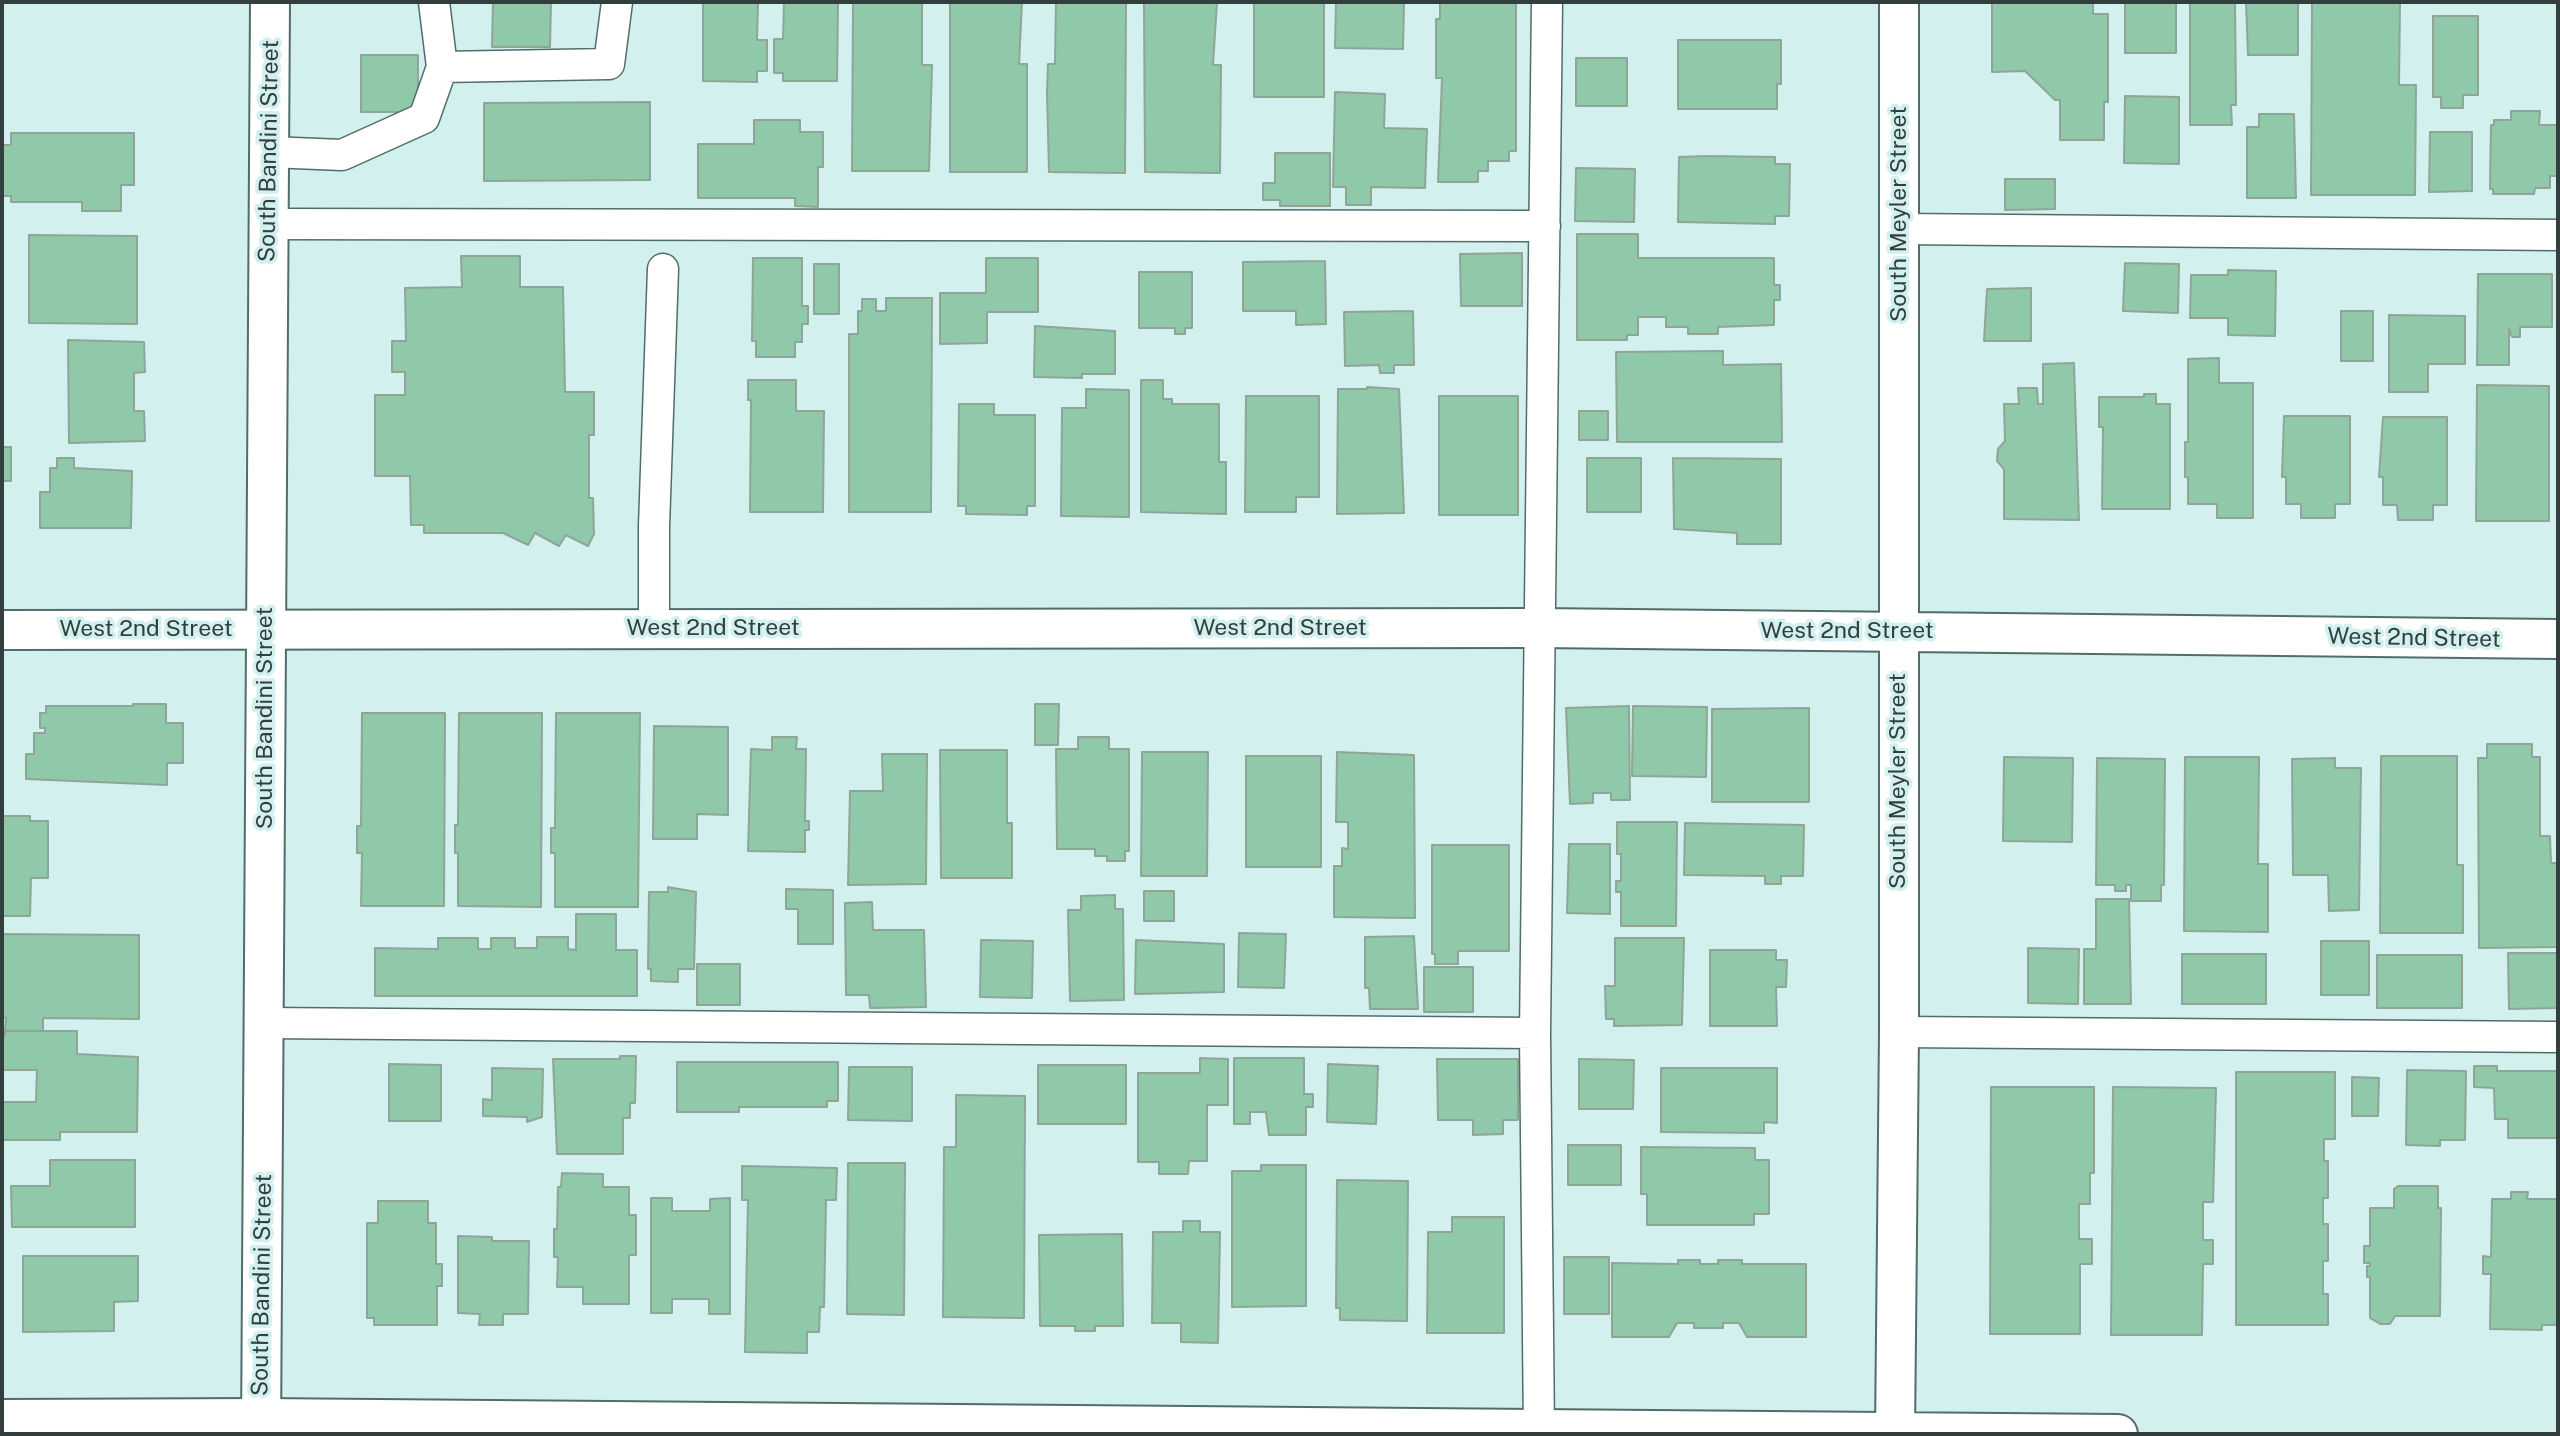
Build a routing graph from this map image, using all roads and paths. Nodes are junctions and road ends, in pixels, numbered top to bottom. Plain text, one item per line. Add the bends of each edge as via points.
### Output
1 (270, 2) edge
2 (434, 2) edge
3 (617, 2) edge
4 (1547, 2) edge
5 (1899, 2) edge
6 (442, 67) junction
7 (270, 152) junction
8 (267, 224) junction
9 (1545, 226) junction
10 (1900, 229) junction
11 (2558, 235) edge
12 (663, 269) dead end
13 (265, 628) junction
14 (654, 628) junction
15 (1539, 628) junction
16 (2, 630) edge
17 (1898, 631) junction
18 (2558, 639) edge
19 (264, 1023) junction
20 (1899, 1032) junction
21 (1535, 1033) junction
22 (2558, 1037) edge
23 (2, 1419) edge
24 (261, 1426) edge
25 (1539, 1433) edge
26 (1895, 1433) edge
27 (2118, 1434) edge

1 - 7 street, South Bandini Street
2 - 6 lane
3 - 6 lane via 609,64
4 - 9 lane
5 - 10 street, South Meyler Street
6 - 7 lane via 424,118 342,155
7 - 8 street, South Bandini Street
8 - 9 lane
8 - 13 street, South Bandini Street
9 - 15 lane
10 - 11 lane
10 - 17 street, South Meyler Street
12 - 14 lane
13 - 14 street, West 2nd Street
13 - 16 street, West 2nd Street
13 - 19 street, South Bandini Street
14 - 15 street, West 2nd Street
15 - 17 street, West 2nd Street
15 - 21 lane
17 - 18 street, West 2nd Street
17 - 20 street, South Meyler Street
19 - 21 lane
19 - 24 street, South Bandini Street
20 - 22 lane
20 - 26 street, South Meyler Street
21 - 25 lane
23 - 24 street
24 - 25 street
25 - 26 street
26 - 27 street

